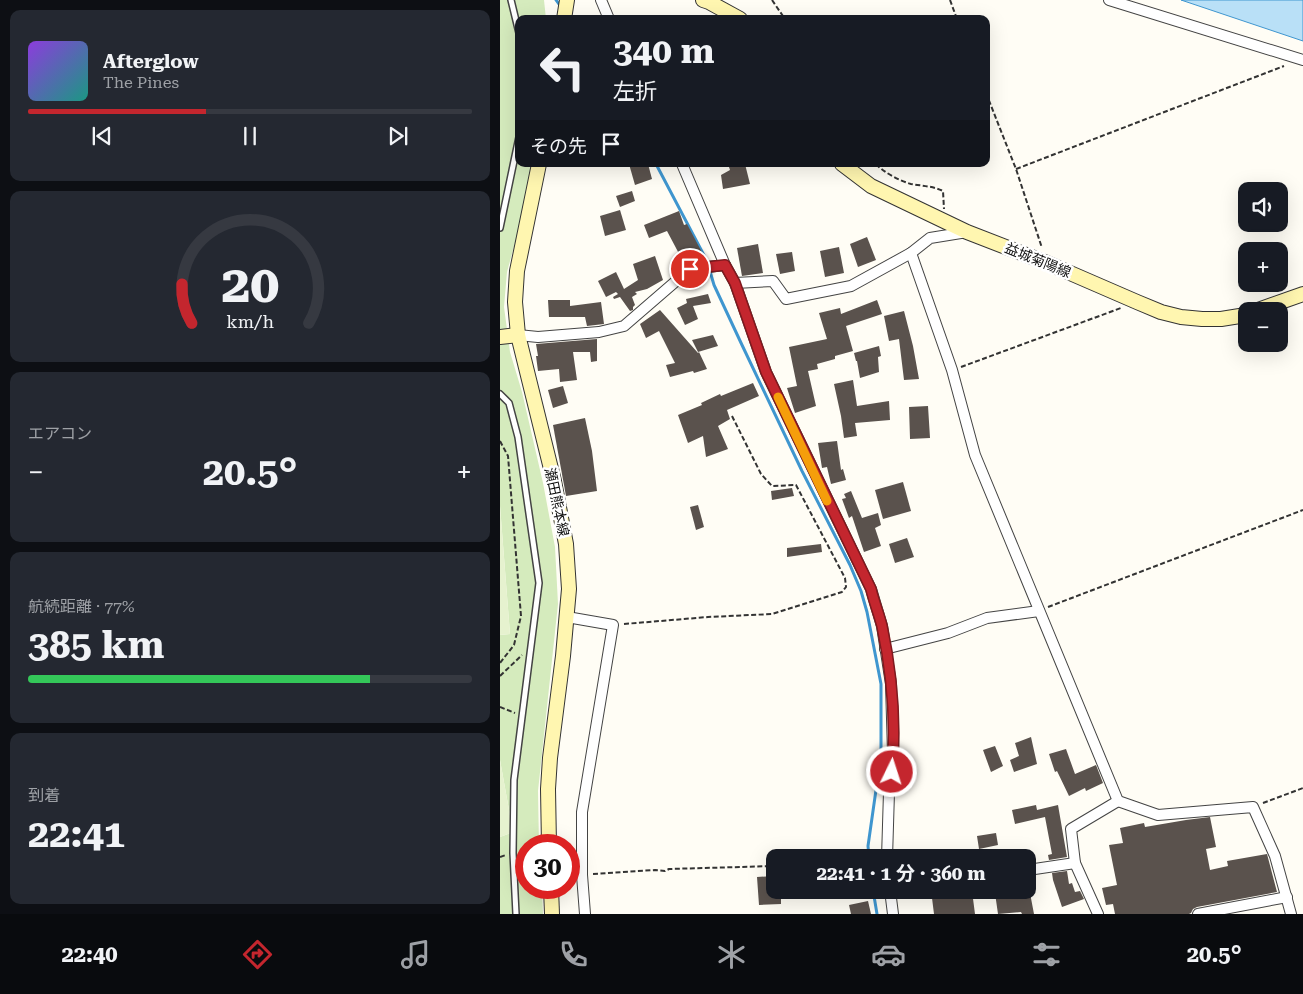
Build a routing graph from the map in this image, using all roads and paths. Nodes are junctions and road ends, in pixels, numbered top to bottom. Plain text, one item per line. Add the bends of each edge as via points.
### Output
1 (511, 0) edge
2 (567, 0) edge
3 (601, 0) edge
4 (703, 0) edge
5 (772, 0) edge
6 (950, 0) edge
7 (1109, 0) edge
8 (565, 15) edge
9 (607, 15) edge
10 (733, 15) edge
11 (782, 15) edge
12 (956, 15) edge
13 (515, 16) edge
14 (1302, 60) edge
15 (990, 102) edge
16 (515, 156) edge
17 (538, 167) edge
18 (683, 167) edge
19 (846, 167) edge
20 (878, 167) edge
21 (1016, 168) junction
22 (940, 220) junction
23 (500, 228) edge
24 (967, 232) junction
25 (911, 253) junction
26 (1047, 263) junction
27 (725, 265) junction
28 (735, 283) junction
29 (1303, 294) edge
30 (1137, 302) junction
31 (1280, 302) edge
32 (1238, 316) edge
33 (518, 335) junction
34 (500, 337) edge
35 (952, 370) junction
36 (500, 394) edge
37 (732, 416) dead end
38 (500, 441) edge
39 (1303, 510) edge
40 (1039, 611) junction
41 (567, 617) junction
42 (613, 625) junction
43 (531, 646) junction
44 (885, 649) junction
45 (500, 663) edge
46 (500, 676) edge
47 (500, 707) edge
48 (522, 716) junction
49 (1303, 788) edge
50 (1118, 801) junction
51 (1253, 807) junction
52 (549, 834) edge
53 (887, 849) edge
54 (1075, 863) junction
55 (766, 866) edge
56 (1036, 869) edge
57 (582, 875) junction
58 (1287, 897) junction
59 (551, 899) edge
60 (891, 899) edge
61 (516, 914) edge
62 (552, 914) edge
63 (585, 914) edge
64 (893, 914) edge
65 (1098, 914) edge
66 (1198, 914) edge
67 (1291, 914) edge

1 - 13 lane
2 - 8 main road
3 - 9 street
4 - 10 main road
5 - 11 path
6 - 12 path
7 - 14 street
14 - 21 path
15 - 21 path
16 - 23 lane
17 - 33 main road, 瀬田熊本線 via 517,271
18 - 27 street
19 - 22 main road, 益城菊陽線 via 870,186
20 - 22 path via 909,184 943,191 945,207
21 - 26 path
22 - 24 main road, 益城菊陽線
24 - 25 street via 930,238
24 - 26 main road, 益城菊陽線
25 - 28 street via 851,286 786,299 773,281
25 - 35 street
26 - 30 main road, 益城菊陽線
27 - 28 street
27 - 33 street via 690,269 624,326 538,338
28 - 44 street via 766,372 871,589
29 - 31 main road
30 - 32 main road, 益城菊陽線 via 1181,317 1221,319
30 - 35 path
33 - 34 main road
33 - 41 main road, 瀬田熊本線 via 566,544
35 - 40 street via 975,455
36 - 43 lane via 509,403 518,437 540,583
37 - 42 path via 760,474 772,486 796,485 845,578 846,588 772,614
38 - 45 path via 508,456 521,616 514,645
39 - 40 path
40 - 44 street via 987,618 948,633
40 - 50 street
41 - 42 street
41 - 52 main road, 瀬田熊本線 via 550,758
42 - 57 street via 582,812
43 - 46 path
43 - 48 lane
44 - 53 street via 891,684 894,753
47 - 48 path
48 - 61 lane via 514,780
49 - 51 path
50 - 51 street via 1158,815
50 - 54 street via 1071,829
51 - 58 street via 1275,856
54 - 56 street
54 - 65 street
55 - 57 path
57 - 63 street
58 - 66 street
58 - 67 street
59 - 62 main road
60 - 64 street

